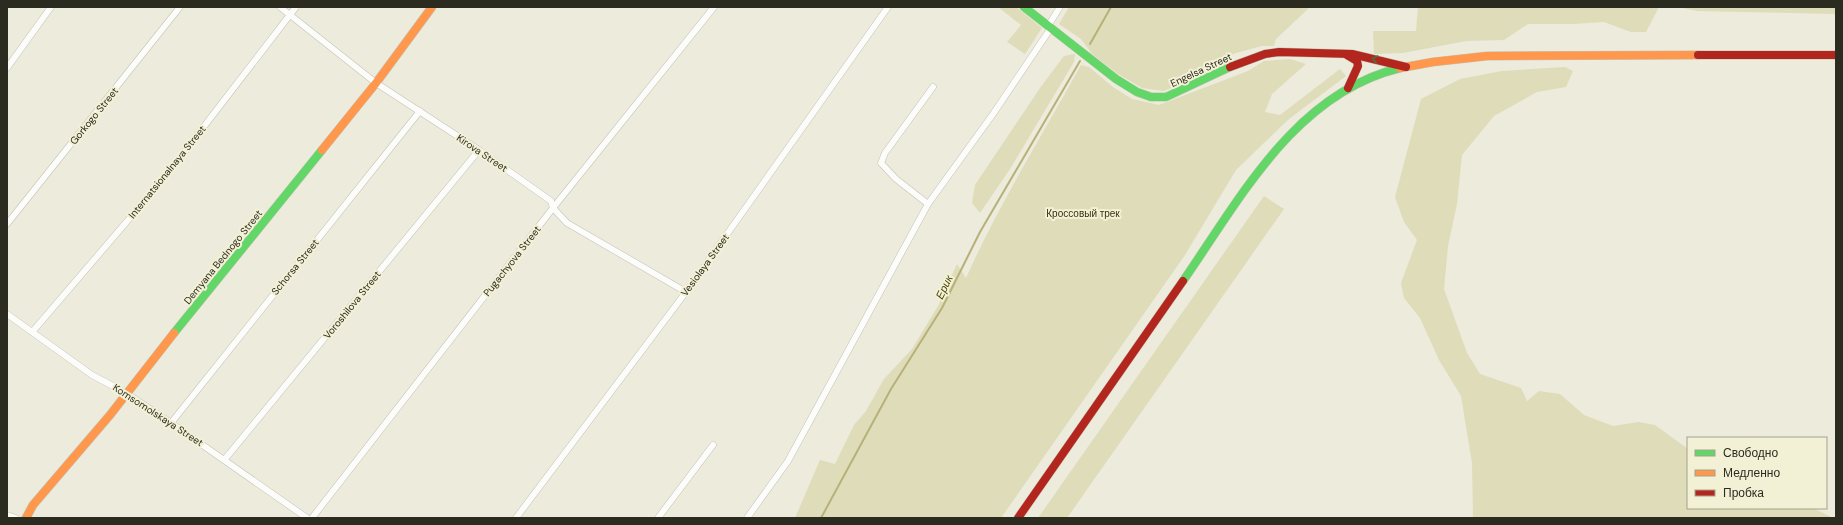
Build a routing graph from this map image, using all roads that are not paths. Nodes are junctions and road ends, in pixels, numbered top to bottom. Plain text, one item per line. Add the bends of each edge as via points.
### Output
1 (51, 7) edge
2 (180, 7) edge
3 (280, 7) edge
4 (296, 7) edge
5 (432, 7) edge
6 (714, 7) edge
7 (888, 7) edge
8 (1024, 7) edge
9 (1060, 7) edge
10 (290, 14) junction
11 (1050, 27) junction
12 (1342, 53) junction
13 (1836, 55) edge
14 (1406, 67) junction
15 (7, 68) edge
16 (376, 83) junction
17 (933, 87) dead end
18 (1348, 88) junction
19 (420, 111) junction
20 (479, 150) junction
21 (928, 204) junction
22 (553, 208) junction
23 (7, 224) edge
24 (686, 292) junction
25 (7, 314) edge
26 (33, 332) junction
27 (126, 393) junction
28 (171, 423) junction
29 (713, 445) dead end
30 (225, 459) junction
31 (7, 515) edge
32 (16, 518) edge
33 (26, 518) edge
34 (307, 518) edge
35 (312, 518) edge
36 (516, 518) edge
37 (658, 518) edge
38 (747, 518) edge
39 (1018, 518) edge

1 - 15 street
2 - 23 street, Gorkogo Street
3 - 10 street, Kirova Street
4 - 10 street, Internatsionalnaya Street
5 - 16 main road, Demyana Bednogo Street
6 - 22 street, Pugachyova Street
7 - 24 street, Vesiolaya Street
8 - 11 main road, Engelsa Street
9 - 11 street
10 - 16 street, Kirova Street
10 - 26 street, Internatsionalnaya Street via 165,177
11 - 12 main road, Engelsa Street via 1116,79 1151,97 1166,97 1239,63 1265,54
11 - 21 street via 993,114
14 -> 12 main road, Engelsa Street
12 - 18 main road via 1356,61 1358,66
13 - 14 main road via 1487,56 1446,59
14 - 18 main road
16 - 19 street, Kirova Street
16 - 27 main road, Demyana Bednogo Street
17 - 21 street via 885,153 881,163 896,179
18 - 39 main road via 1304,122 1261,168
19 - 20 street, Kirova Street
19 - 28 street, Schorsa Street
20 - 22 street, Kirova Street via 551,201
20 - 30 street, Voroshilova Street
21 - 38 street via 788,461
22 - 24 street, Kirova Street via 567,223
22 - 35 street, Pugachyova Street
24 - 36 street, Vesiolaya Street
25 - 26 street, Komsomolskaya Street
26 - 27 street, Komsomolskaya Street via 92,374
27 - 28 street, Komsomolskaya Street
27 - 33 main road, Demyana Bednogo Street via 33,506
28 - 30 street, Komsomolskaya Street
29 - 37 street
30 - 34 street, Komsomolskaya Street
31 - 32 street

